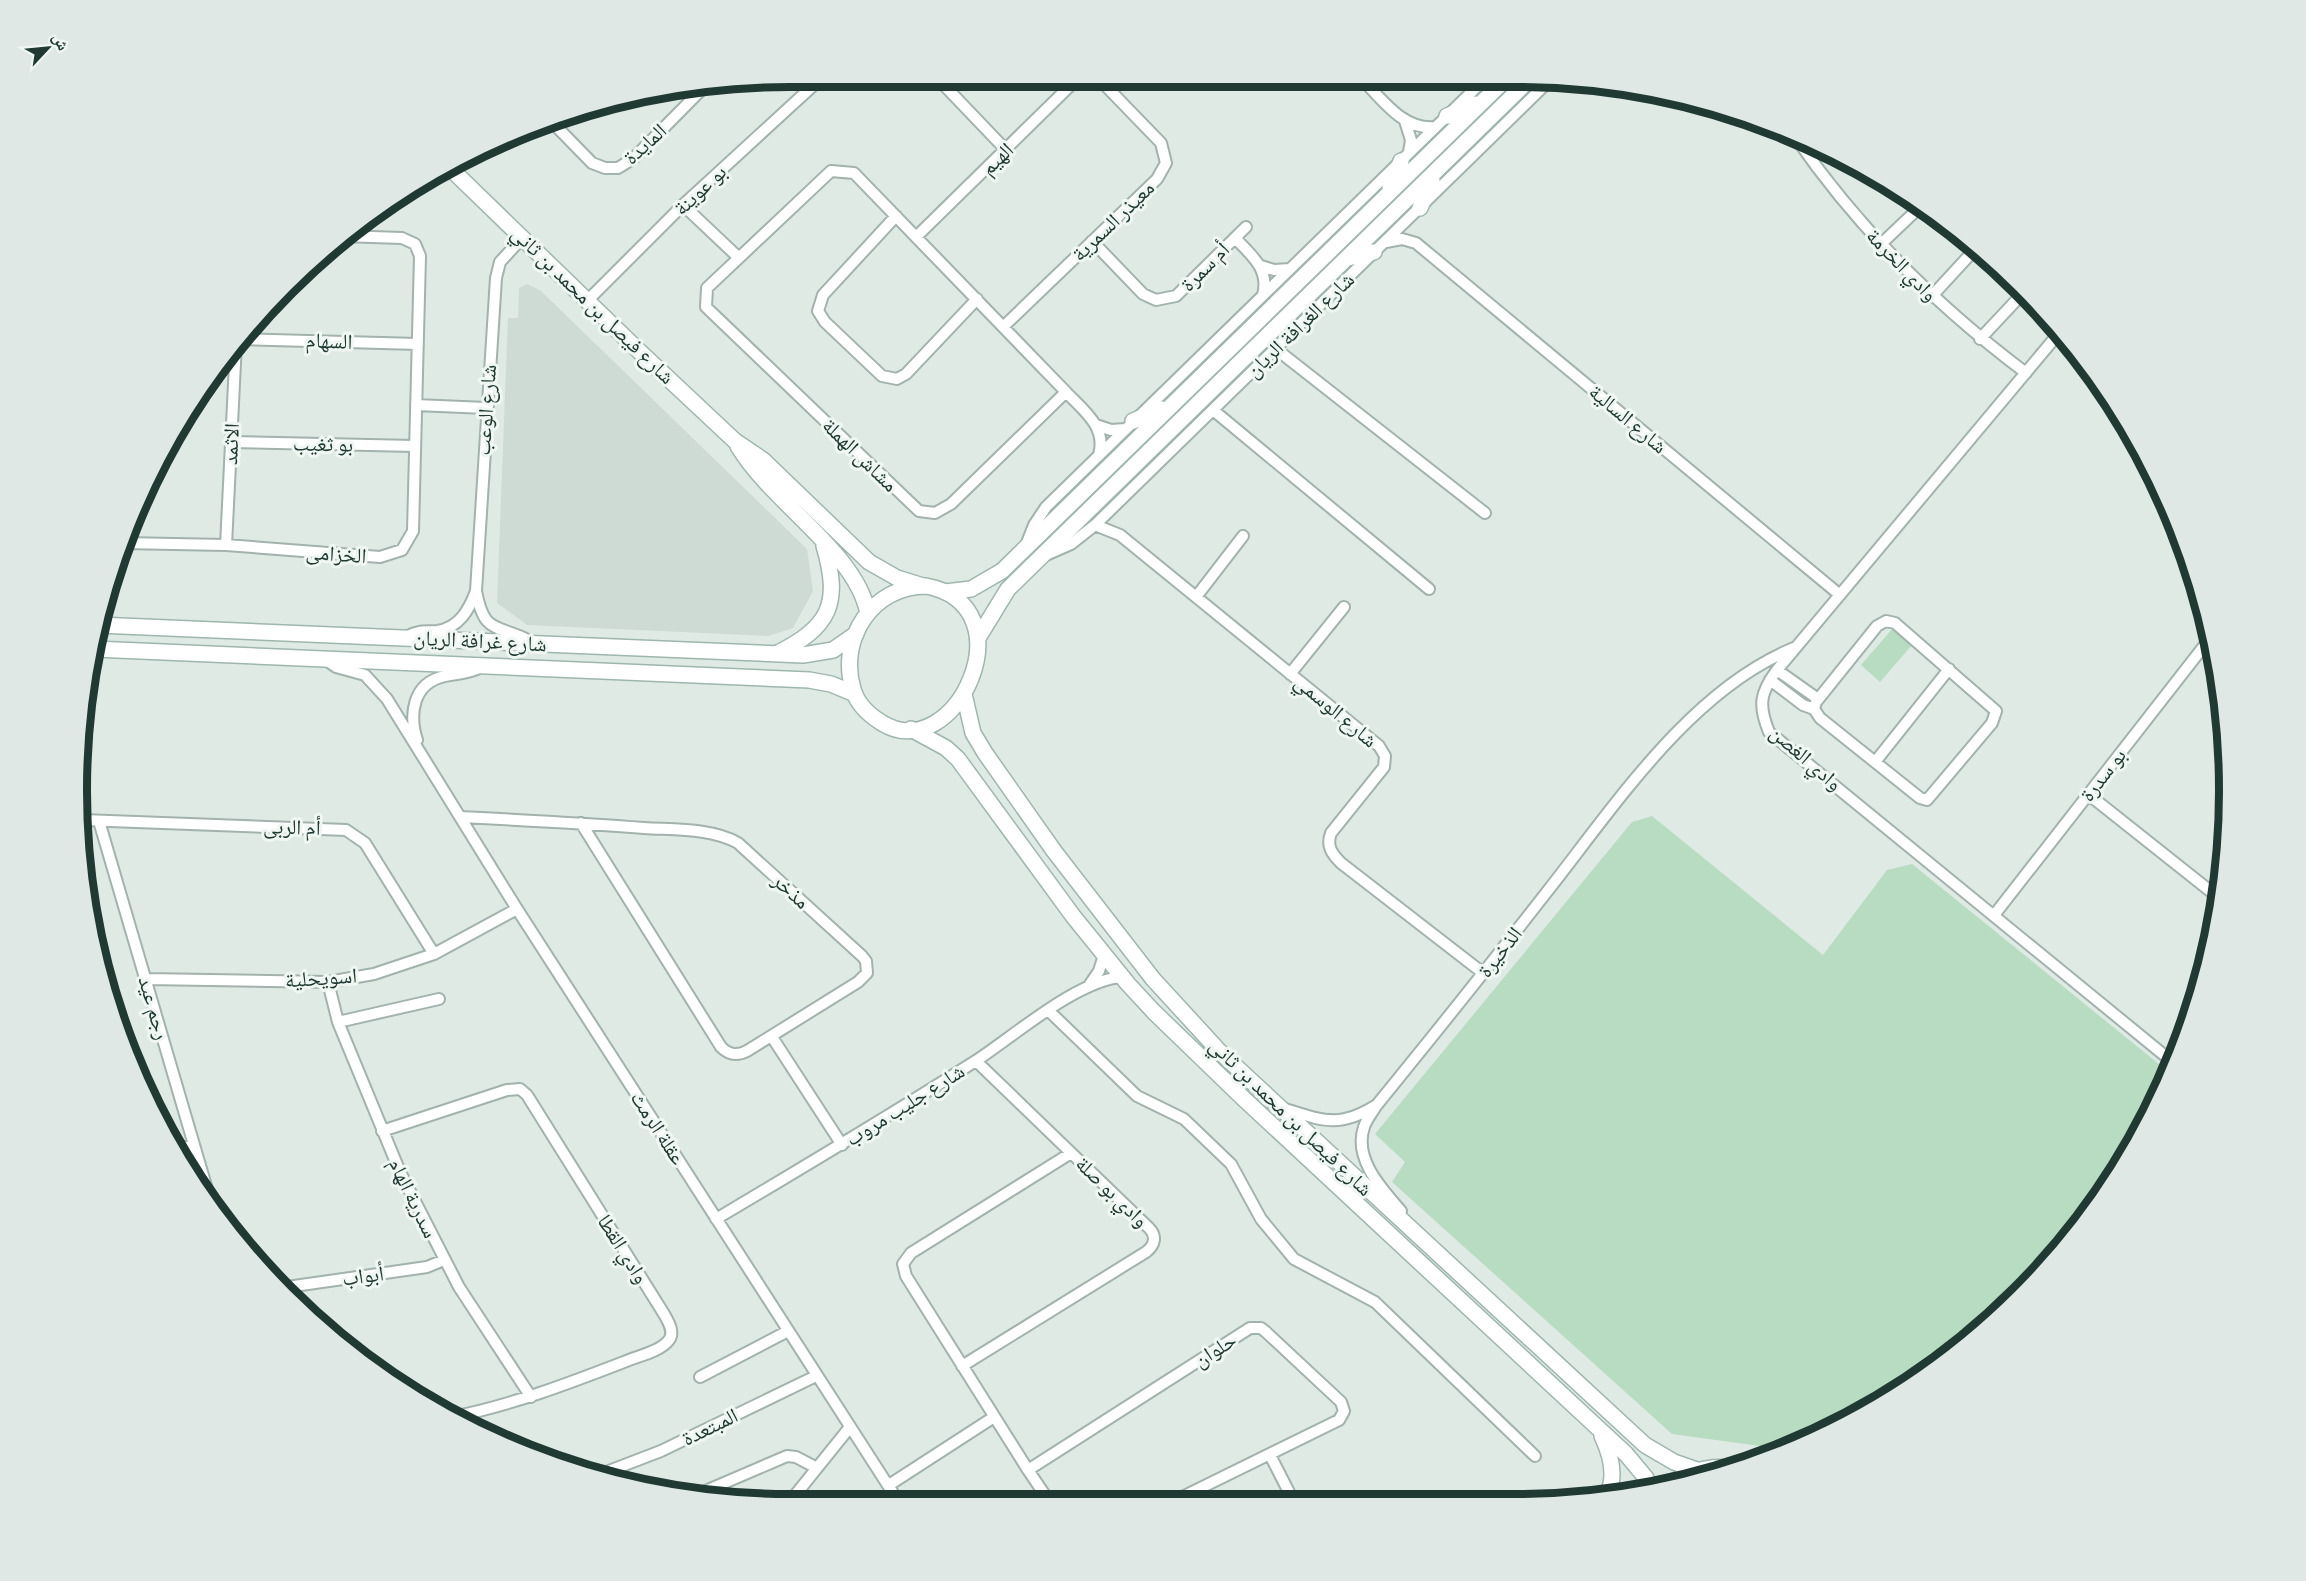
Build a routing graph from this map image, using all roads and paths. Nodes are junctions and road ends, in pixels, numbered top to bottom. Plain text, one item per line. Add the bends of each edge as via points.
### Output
1 (812, 87) edge
2 (946, 87) edge
3 (1069, 87) edge
4 (1107, 87) edge
5 (1370, 87) edge
6 (1477, 87) edge
7 (1497, 87) edge
8 (1522, 87) edge
9 (1542, 88) edge
10 (698, 93) edge
11 (1482, 102) junction
12 (1405, 121) junction
13 (1441, 121) junction
14 (557, 127) edge
15 (1006, 150) junction
16 (1804, 150) edge
17 (1405, 157) junction
18 (455, 172) edge
19 (1435, 173) junction
20 (1387, 195) junction
21 (683, 205) junction
22 (1415, 212) junction
23 (1915, 212) edge
24 (896, 216) junction
25 (1246, 227) dead end
26 (357, 236) edge
27 (916, 237) junction
28 (522, 238) junction
29 (1235, 238) junction
30 (1092, 242) junction
31 (1416, 243) junction
32 (1880, 245) junction
33 (1379, 247) junction
34 (1970, 254) edge
35 (739, 258) junction
36 (1348, 258) junction
37 (1262, 266) junction
38 (1290, 269) junction
39 (1263, 295) junction
40 (1931, 297) junction
41 (2018, 298) edge
42 (976, 299) junction
43 (586, 301) junction
44 (1003, 327) junction
45 (251, 339) edge
46 (1980, 339) junction
47 (2054, 339) edge
48 (418, 344) junction
49 (1276, 349) junction
50 (235, 358) edge
51 (2026, 373) junction
52 (1066, 392) junction
53 (416, 405) junction
54 (1171, 405) junction
55 (486, 408) junction
56 (1213, 410) junction
57 (1096, 425) junction
58 (1129, 425) junction
59 (735, 441) junction
60 (231, 442) junction
61 (415, 446) junction
62 (1099, 455) junction
63 (782, 479) junction
64 (771, 490) junction
65 (1485, 513) dead end
66 (1095, 525) junction
67 (1244, 536) dead end
68 (132, 543) edge
69 (824, 543) junction
70 (225, 545) junction
71 (1025, 547) junction
72 (1040, 557) junction
73 (923, 586) junction
74 (1429, 589) dead end
75 (476, 591) junction
76 (945, 592) junction
77 (1840, 595) junction
78 (1196, 597) junction
79 (1344, 607) dead end
80 (868, 613) junction
81 (107, 625) edge
82 (856, 634) junction
83 (405, 638) junction
84 (978, 638) junction
85 (530, 644) junction
86 (1797, 647) junction
87 (2204, 647) edge
88 (102, 650) edge
89 (774, 655) junction
90 (326, 660) junction
91 (481, 667) junction
92 (1949, 669) junction
93 (1778, 670) junction
94 (1290, 674) junction
95 (1770, 680) junction
96 (855, 694) junction
97 (964, 694) junction
98 (1816, 704) junction
99 (911, 729) junction
100 (420, 749) junction
101 (1875, 762) junction
102 (2088, 794) junction
103 (461, 817) junction
104 (88, 820) edge
105 (99, 821) junction
106 (581, 823) junction
107 (2211, 892) edge
108 (517, 909) junction
109 (1995, 914) junction
110 (434, 954) junction
111 (1104, 955) junction
112 (1483, 973) junction
113 (1123, 977) junction
114 (146, 979) junction
115 (328, 982) junction
116 (1089, 985) junction
117 (439, 999) dead end
118 (1050, 1011) junction
119 (338, 1022) junction
120 (772, 1037) junction
121 (2166, 1057) edge
122 (976, 1061) junction
123 (1376, 1106) junction
124 (1280, 1108) junction
125 (382, 1131) junction
126 (194, 1145) junction
127 (842, 1145) junction
128 (184, 1147) edge
129 (1071, 1153) junction
130 (203, 1177) edge
131 (716, 1219) junction
132 (1430, 1246) junction
133 (444, 1260) junction
134 (292, 1286) edge
135 (788, 1332) junction
136 (962, 1366) junction
137 (816, 1376) junction
138 (700, 1377) dead end
139 (531, 1397) junction
140 (465, 1414) edge
141 (994, 1417) junction
142 (850, 1427) junction
143 (1599, 1427) junction
144 (1270, 1455) junction
145 (1535, 1456) dead end
146 (815, 1467) junction
147 (1701, 1469) edge
148 (610, 1470) edge
149 (1028, 1470) junction
150 (1697, 1470) joint
151 (1646, 1481) edge
152 (889, 1485) junction
153 (1611, 1487) edge
154 (710, 1489) edge
155 (795, 1494) edge
156 (894, 1494) edge
157 (1044, 1494) edge
158 (1189, 1494) edge
159 (1290, 1494) edge

1 - 21 street, بو عوينة
2 - 15 street
3 - 15 street, الهيم
4 - 30 street, معيذر السمرية via 1161,143 1166,163 1157,179
5 - 12 street
6 - 13 street, شارع الغرافة الريان
7 - 11 main road, شارع الغرافة الريان
8 - 19 main road, شارع الغرافة الريان
9 - 22 street, شارع الغرافة الريان
10 - 14 street, المايدة via 634,158 618,168 592,163
11 - 13 main road
11 - 20 main road, شارع الغرافة الريان
12 - 13 street via 1419,128
12 - 17 street via 1411,140
13 - 17 street, شارع الغرافة الريان
15 - 27 street, الهيم
16 - 32 street, وادي الخرمة
17 - 20 main road
17 - 38 street, شارع الغرافة الريان
18 - 28 main road, شارع فيصل بن محمد بن ثاني
19 - 22 main road
19 - 36 main road, شارع الغرافة الريان
20 - 54 main road, شارع الغرافة الريان
21 - 35 street
21 - 43 street, بو عوينة
22 - 31 street via 1410,232
22 - 33 street, شارع الغرافة الريان
23 - 32 street
24 - 27 street, مشاش الهملة
24 - 35 street, مشاش الهملة via 854,173 831,171
24 - 42 street via 823,295 818,311 825,322 882,376 897,379
25 - 29 street, أم سمرة
26 - 48 street, الخزامى via 402,238 416,244 420,256
27 - 42 street, مشاش الهملة
28 - 43 main road, شارع فيصل بن محمد بن ثاني
28 - 55 street, شارع الوعب via 500,262 496,278
29 - 30 street, أم سمرة via 1176,296 1156,300 1143,294
29 - 37 street, أم سمرة
30 - 44 street, معيذر السمرية
31 - 33 street via 1402,239
31 - 77 street, شارع السالية
32 - 40 street, وادي الخرمة
33 - 36 main road
33 - 49 street, شارع الغرافة الريان
34 - 40 street
35 - 52 street, مشاش الهملة via 707,288 706,307 919,511 935,513 951,504
36 - 72 main road, شارع الغرافة الريان
37 - 38 street, أم سمرة
37 - 39 street, أم سمرة via 1266,283
38 - 39 street, شارع الغرافة الريان
39 - 58 street, شارع الغرافة الريان
40 - 46 street, وادي الخرمة
41 - 46 street
42 - 44 street, مشاش الهملة
43 - 59 main road, شارع فيصل بن محمد بن ثاني
44 - 52 street, مشاش الهملة
45 - 48 street, السهام
46 - 51 street, وادي الخرمة
47 - 51 street, وادي الغصن
48 - 53 street, الخزامى
49 - 56 street, شارع الغرافة الريان
49 - 65 street
50 - 60 street, الاثمد
51 - 77 street, وادي الغصن
52 - 57 street, مشاش الهملة
53 - 55 street
53 - 61 street, الخزامى
54 - 58 main road
54 - 71 main road, شارع الغرافة الريان
55 - 75 street, شارع الوعب
56 - 66 street, شارع الغرافة الريان
56 - 74 street
57 - 58 street via 1111,430
57 - 62 street via 1101,440
58 - 62 street, شارع الغرافة الريان
59 - 63 main road, شارع فيصل بن محمد بن ثاني
59 - 64 main road, شارع فيصل بن محمد بن ثاني
60 - 61 street, بو ثغيب
60 - 70 street, الاثمد
61 - 70 street, الخزامى via 413,531 402,550 380,557
62 - 71 street, شارع الغرافة الريان via 1041,513
63 - 64 main road
63 - 73 main road, شارع فيصل بن محمد بن ثاني via 869,562 897,578
64 - 69 main road, شارع فيصل بن محمد بن ثاني
66 - 72 street, شارع الغرافة الريان via 1071,544
66 - 78 street, شارع الوسمي via 1120,535
67 - 78 street
68 - 70 street, الخزامى
69 - 80 main road, شارع فيصل بن محمد بن ثاني via 855,577 864,593
69 - 89 main road via 832,576 828,609 810,635
71 - 76 main road, شارع الغرافة الريان via 983,584
72 - 84 main road, شارع الغرافة الريان via 1004,594
73 - 76 main road
73 - 80 main road via 895,591
75 - 83 street, شارع الوعب via 470,607 457,622
75 - 85 street, شارع الوعب via 488,623
76 - 84 main road via 967,610
77 - 86 street, وادي الغصن
78 - 94 street, شارع الوسمي
79 - 94 street
80 - 82 main road
81 - 83 main road, شارع غرافة الريان
82 - 89 main road, شارع غرافة الريان via 828,652
82 - 96 main road via 850,664
83 - 85 main road, شارع غرافة الريان
84 - 97 main road via 974,672
85 - 89 main road, شارع غرافة الريان
86 - 93 street, وادي الغصن
86 - 112 street, الذخيرة via 1764,661 1719,691 1691,717 1622,797
87 - 102 street, بو سدرة
88 - 90 main road, شارع غرافة الريان
90 - 91 main road, شارع غرافة الريان
90 - 100 street, عقلة الرمث via 373,681
91 - 96 main road, شارع غرافة الريان via 809,680
91 - 100 street, عقلة الرمث via 440,678 421,691 412,716
92 - 98 street via 1895,623 1886,621 1877,626
92 - 101 street
92 - 101 street via 1994,707 1995,719 1985,732 1928,800 1920,798
93 - 95 street, وادي الغصن
93 - 98 street
94 - 112 street, شارع الوسمي via 1373,741 1385,756 1380,772 1330,833 1331,851 1341,863
95 - 98 street via 1803,705
95 - 109 street, وادي الغصن via 1764,687 1761,713 1769,732
96 - 99 main road via 865,710 885,725
97 - 99 main road via 937,720
97 - 124 main road, شارع فيصل بن محمد بن ثاني via 973,733 985,753 1129,950 1220,1052
98 - 101 street via 1820,718
99 - 111 main road, شارع فيصل بن محمد بن ثاني via 946,748 972,775
100 - 103 street, عقلة الرمث
102 - 107 street
102 - 109 street, بو سدرة
103 - 106 street, مذخر
103 - 108 street, عقلة الرمث
104 - 105 street, أم الربى
105 - 110 street, أم الربى via 346,830 365,843
105 - 114 street, رجم عيد
106 - 120 street, مذخر via 721,1047 728,1053 740,1054
106 - 120 street, مذخر via 728,838 862,956 868,967 864,978
108 - 110 street, اسويحلية
108 - 131 street, عقلة الرمث
109 - 121 street, وادي الغصن
110 - 115 street, اسويحلية via 374,974
111 - 113 main road, شارع فيصل بن محمد بن ثاني
111 - 116 street, شارع جليب مروب
112 - 123 street, الذخيرة
113 - 116 street, شارع جليب مروب
113 - 143 main road, شارع فيصل بن محمد بن ثاني via 1243,1098
114 - 115 street, اسويحلية
114 - 126 street, رجم عيد
115 - 119 street, سدرية الهام
116 - 118 street, شارع جليب مروب
117 - 119 street
118 - 122 street, شارع جليب مروب
118 - 145 street via 1137,1096 1184,1119 1231,1164 1261,1219 1294,1259 1375,1302
119 - 125 street, سدرية الهام
120 - 127 street
122 - 127 street, شارع جليب مروب
122 - 129 street, وادي بو صلة
123 - 124 street, الذخيرة via 1356,1118 1339,1122
123 - 132 street, الذخيرة via 1364,1128 1362,1145 1367,1166
124 - 132 main road, شارع فيصل بن محمد بن ثاني
125 - 133 street, سدرية الهام
125 - 139 street, وادي القطا via 520,1089 668,1321 672,1336 658,1348
126 - 128 street
126 - 130 street, رجم عيد
127 - 131 street, شارع جليب مروب
129 - 136 street via 906,1258 903,1270
129 - 136 street, وادي بو صلة via 1153,1232 1154,1243 1146,1252
131 - 135 street, عقلة الرمث
132 - 150 main road, شارع فيصل بن محمد بن ثاني via 1645,1445
133 - 134 street, أبواب via 427,1267
133 - 139 street, سدرية الهام
135 - 137 street, عقلة الرمث
135 - 138 street
136 - 141 street
137 - 142 street, عقلة الرمث
137 - 148 street, المبتعدة via 661,1451
139 - 140 street, وادي القطا
141 - 149 street
141 - 152 street
142 - 146 street
142 - 152 street, عقلة الرمث
143 - 151 main road, شارع فيصل بن محمد بن ثاني
143 - 153 main road via 1611,1455
144 - 149 street, حلوان via 1339,1420 1343,1406 1303,1364 1256,1327
144 - 158 street, حلوان
144 - 159 street
146 - 154 street via 787,1456
146 - 155 street
147 - 150 main road
149 - 157 street
152 - 156 street, عقلة الرمث

